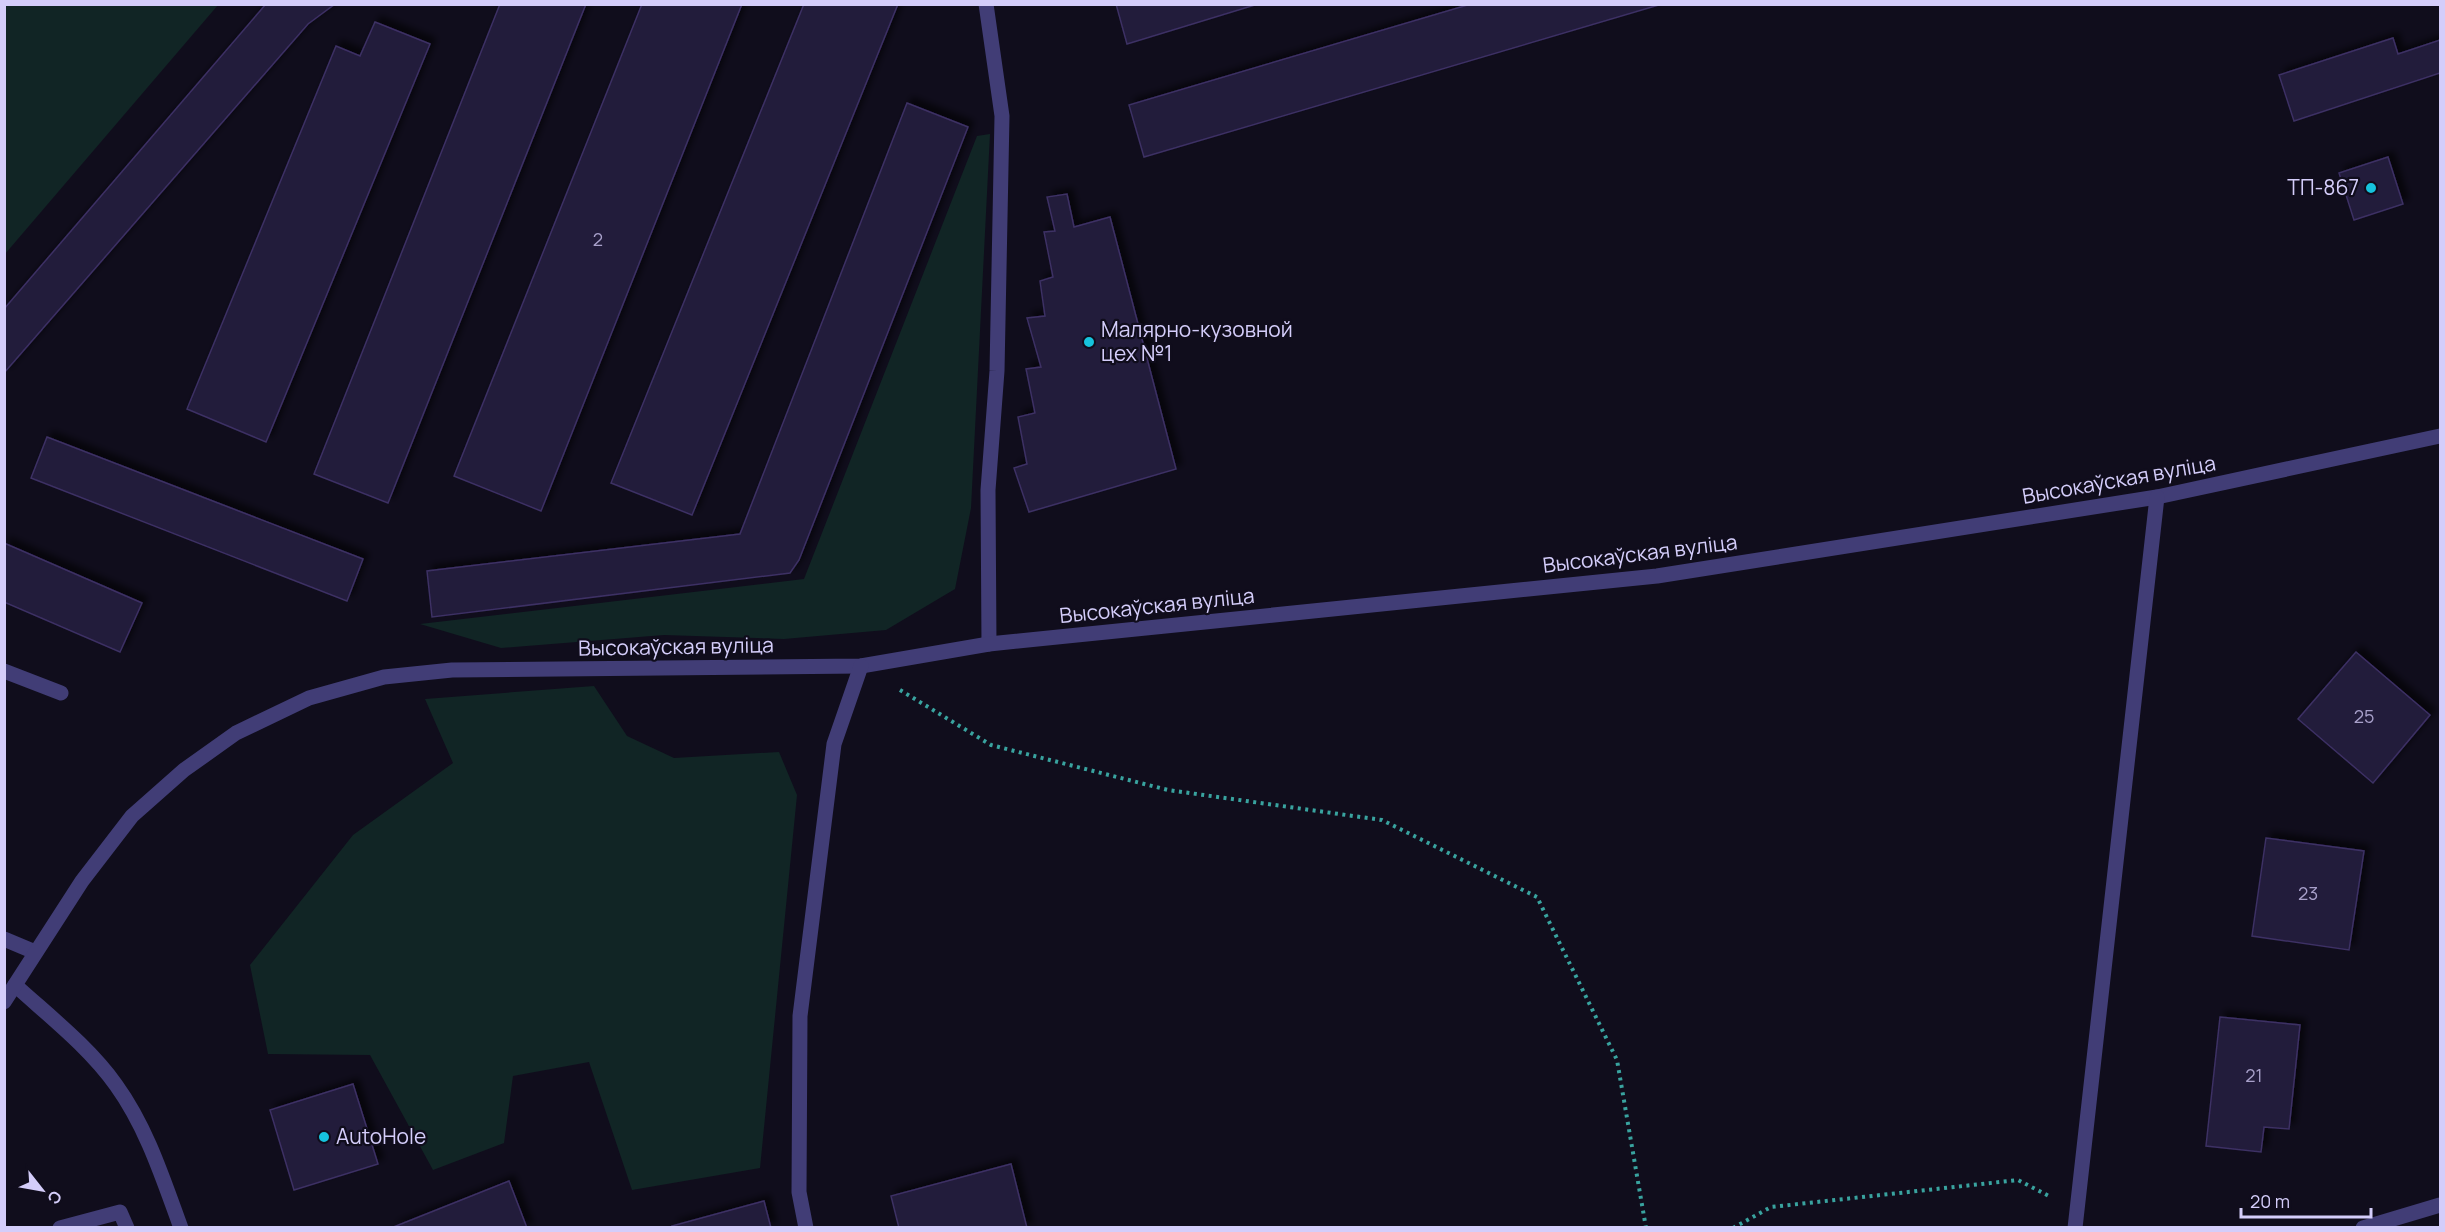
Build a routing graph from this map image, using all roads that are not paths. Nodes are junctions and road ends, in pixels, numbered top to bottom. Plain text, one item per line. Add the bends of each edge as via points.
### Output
1 (986, 4) edge
2 (2440, 436) edge
3 (2157, 497) junction
4 (989, 644) junction
5 (861, 666) junction
6 (4, 671) edge
7 (61, 693) dead end
8 (4, 939) edge
9 (35, 952) junction
10 (15, 985) junction
11 (4, 1002) edge
12 (2440, 1205) edge
13 (60, 1227) edge
14 (127, 1227) edge
15 (181, 1227) edge
16 (806, 1227) edge
17 (2075, 1227) edge
18 (2363, 1227) edge

1 - 4 street via 1002,116 997,360 988,490
2 - 3 street, Высокаўская вуліца
3 - 4 street, Высокаўская вуліца via 1657,576
3 - 17 street
4 - 5 street, Высокаўская вуліца
5 - 9 street, Высокаўская вуліца via 452,670 384,677 309,698 236,733 184,770 132,816
5 - 16 street via 834,744 800,1016 799,1192
6 - 7 street
8 - 9 street
9 - 10 street, Высокаўская вуліца
10 - 11 street, Высокаўская вуліца
10 - 15 street via 91,1055 116,1085 140,1123
12 - 18 street
13 - 14 street via 120,1212

